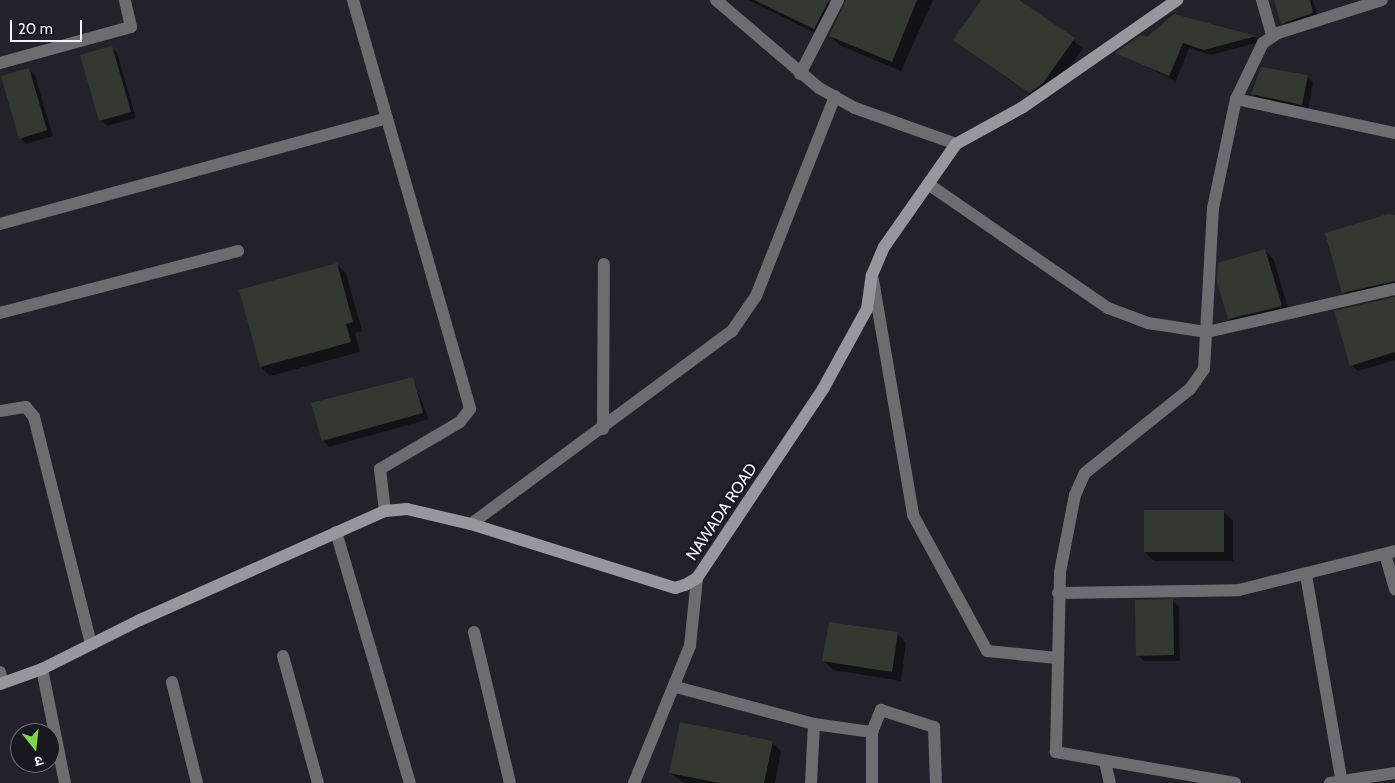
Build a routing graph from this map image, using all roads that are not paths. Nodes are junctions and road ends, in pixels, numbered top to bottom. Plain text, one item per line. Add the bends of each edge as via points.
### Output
1 (125, 0) edge
2 (353, 0) edge
3 (716, 0) edge
4 (838, 0) edge
5 (1177, 0) edge
6 (1262, 0) edge
7 (1382, 0) edge
8 (1272, 35) junction
9 (0, 63) edge
10 (800, 74) junction
11 (835, 96) junction
12 (1236, 99) junction
13 (388, 118) junction
14 (1395, 133) edge
15 (956, 144) junction
16 (931, 186) junction
17 (0, 224) edge
18 (238, 251) dead end
19 (604, 264) dead end
20 (872, 275) junction
21 (1395, 289) edge
22 (0, 313) edge
23 (1207, 332) junction
24 (0, 411) edge
25 (603, 428) junction
26 (385, 511) junction
27 (471, 524) junction
28 (336, 532) junction
29 (1390, 553) edge
30 (1306, 575) junction
31 (697, 578) junction
32 (1395, 590) edge
33 (1058, 593) junction
34 (474, 632) dead end
35 (90, 644) junction
36 (283, 656) dead end
37 (1057, 658) junction
38 (42, 669) junction
39 (1, 679) edge
40 (172, 682) dead end
41 (676, 687) junction
42 (814, 724) junction
43 (872, 732) junction
44 (1105, 762) junction
45 (1395, 773) edge
46 (1206, 781) edge
47 (1338, 782) edge
48 (65, 783) edge
49 (197, 783) edge
50 (318, 783) edge
51 (410, 783) edge
52 (510, 783) edge
53 (634, 783) edge
54 (811, 783) edge
55 (872, 783) edge
56 (936, 783) edge
57 (1110, 783) edge
58 (1235, 783) edge

1 - 9 street via 131,28
2 - 13 street
3 - 10 street
4 - 10 street
5 - 15 street via 1024,108
6 - 8 street
7 - 8 street
8 - 12 street via 1263,43
10 - 11 street
11 - 15 street via 902,126
11 - 25 street via 768,268 744,313 720,342
12 - 14 street
12 - 23 street via 1213,208
13 - 17 street
13 - 26 street via 470,409 460,422 380,468
15 - 16 street, NAWADA ROAD
16 - 20 street, NAWADA ROAD via 884,247
16 - 23 street via 1108,308 1148,323
18 - 22 street
19 - 25 street
20 - 31 street, NAWADA ROAD via 867,309 844,354
20 - 37 street via 913,516 987,651
21 - 23 street
23 - 33 street via 1204,369 1190,389 1093,463 1080,481
24 - 35 street via 26,408 34,416
25 - 27 street
26 - 27 street via 407,509
26 - 28 street
27 - 31 street via 675,588
28 - 35 street
28 - 51 street
29 - 30 street
29 - 32 street
30 - 33 street via 1206,594
30 - 47 street
31 - 41 street, NAWADA ROAD via 690,646
33 - 37 street
34 - 52 street
35 - 38 street
36 - 50 street
37 - 44 street via 1056,752
38 - 39 street
38 - 48 street
40 - 49 street
41 - 42 street
41 - 53 street, NAWADA ROAD
42 - 43 street
42 - 54 street
43 - 55 street
43 - 56 street via 881,710 934,727
44 - 46 street
44 - 57 street
45 - 47 street
46 - 58 street

